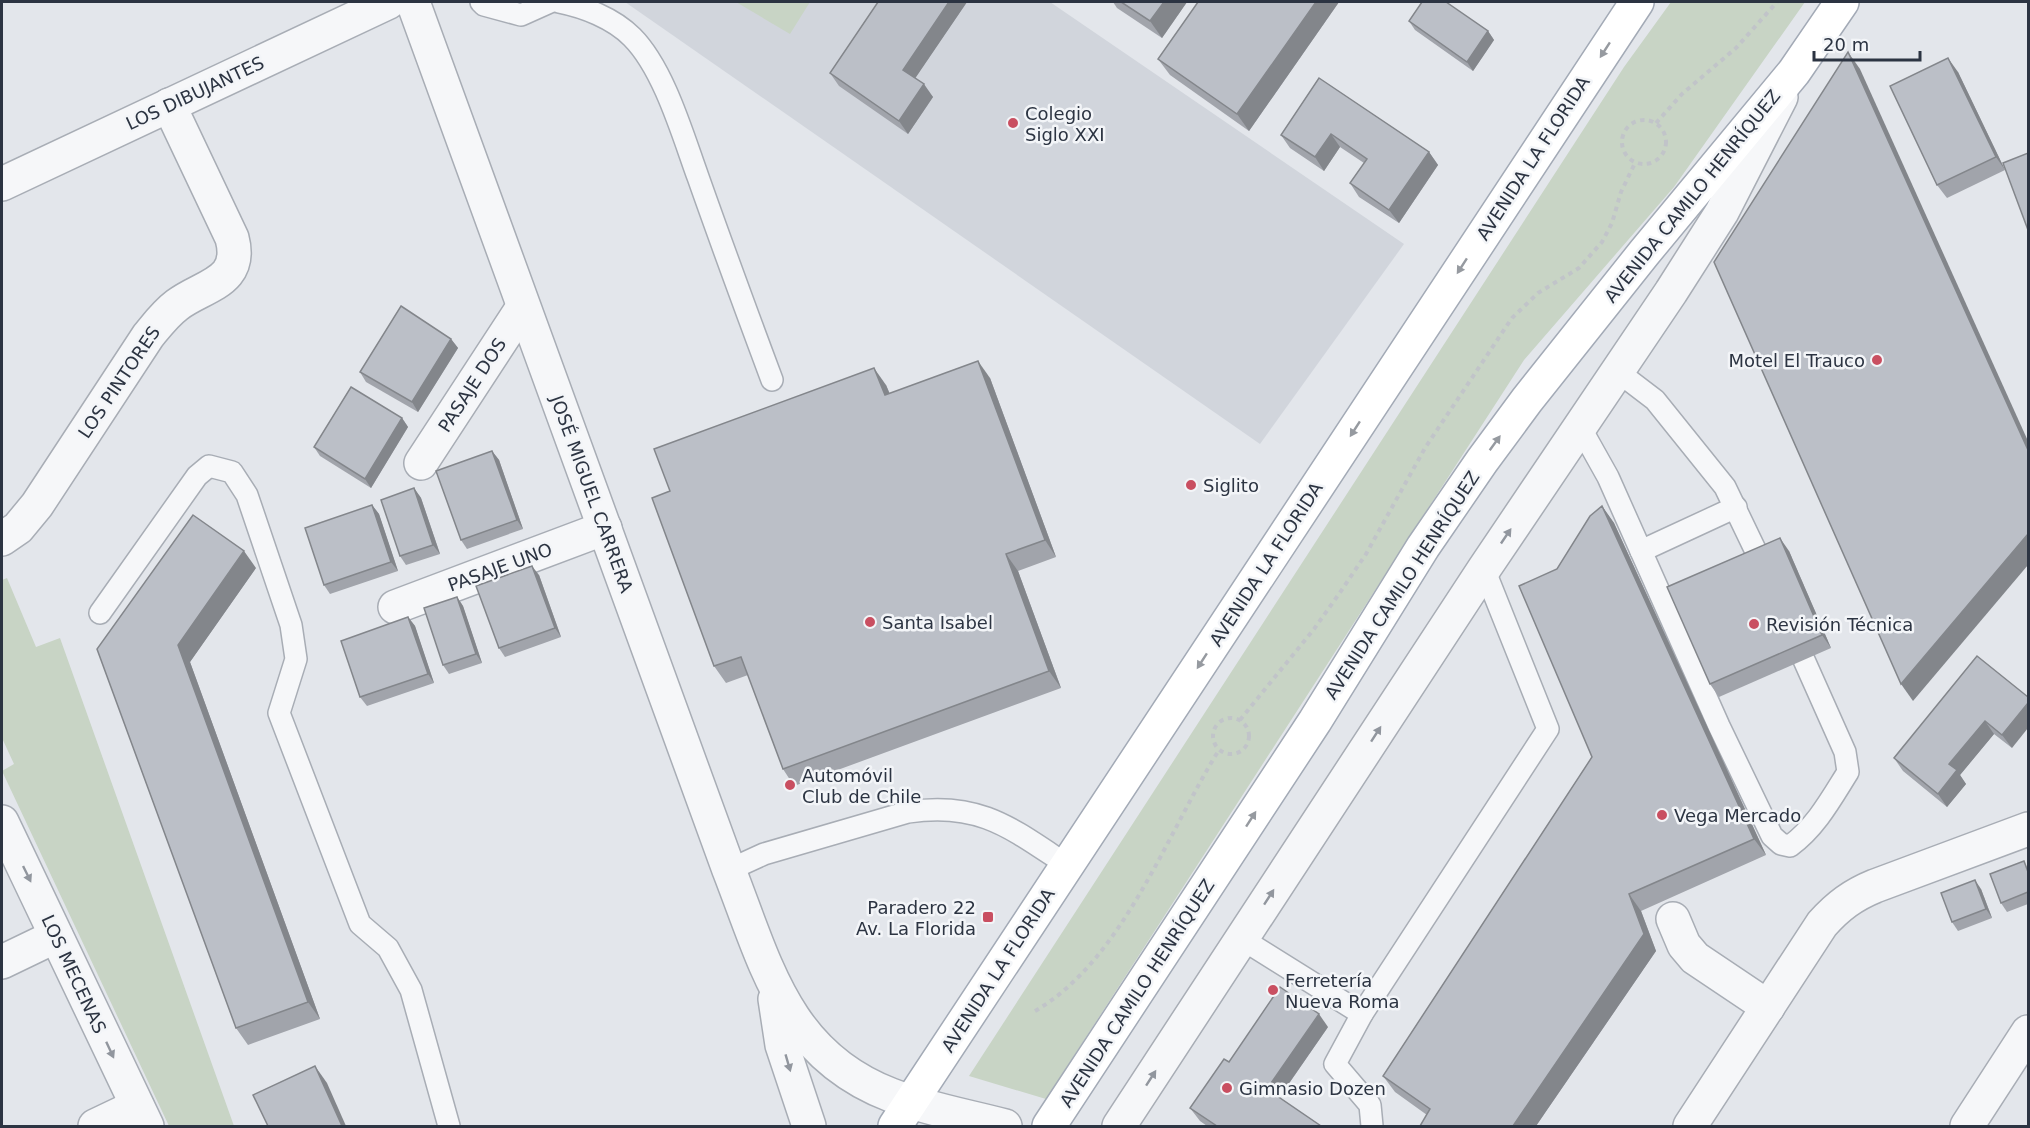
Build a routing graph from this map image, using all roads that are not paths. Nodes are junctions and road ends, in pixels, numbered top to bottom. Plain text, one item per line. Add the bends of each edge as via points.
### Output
1 (389, 2) edge
2 (413, 2) edge
3 (481, 2) edge
4 (550, 2) edge
5 (559, 2) edge
6 (1637, 2) edge
7 (1842, 2) edge
8 (1794, 72) junction
9 (169, 105) junction
10 (2, 184) edge
11 (524, 307) junction
12 (1617, 371) junction
13 (772, 380) dead end
14 (1580, 427) junction
15 (421, 463) dead end
16 (1736, 507) junction
17 (605, 528) junction
18 (2, 539) edge
19 (1641, 551) junction
20 (1762, 564) edge
21 (1484, 569) junction
22 (395, 607) dead end
23 (100, 613) dead end
24 (1804, 660) edge
25 (2, 822) edge
26 (2028, 829) edge
27 (1067, 865) junction
28 (729, 870) junction
29 (1673, 919) dead end
30 (56, 936) junction
31 (1242, 939) junction
32 (2, 962) edge
33 (773, 985) junction
34 (1768, 1007) junction
35 (1362, 1014) junction
36 (2028, 1032) edge
37 (904, 1114) edge
38 (142, 1116) edge
39 (95, 1126) edge
40 (449, 1126) edge
41 (809, 1126) edge
42 (1005, 1126) edge
43 (1049, 1126) edge
44 (1119, 1126) edge
45 (1372, 1126) edge
46 (1690, 1126) edge
47 (1966, 1126) edge

1 - 9 street, LOS DIBUJANTES
2 - 11 street, JOSÉ MIGUEL CARRERA
3 - 4 lane via 521,15
5 - 13 lane via 581,6 607,19 632,37 649,60 675,115
6 -> 27 main road, AVENIDA LA FLORIDA
7 - 8 main road, AVENIDA CAMILO HENRÍQUEZ
8 - 12 street, AVENIDA CAMILO HENRÍQUEZ via 1722,212
43 -> 8 main road, AVENIDA CAMILO HENRÍQUEZ via 1482,461 1644,253
9 - 10 street, LOS DIBUJANTES
9 - 18 street, LOS PINTORES via 232,238 232,265 217,284 190,296 161,320 37,506
11 - 15 street, PASAJE DOS
11 - 17 street, JOSÉ MIGUEL CARRERA
12 - 14 street, AVENIDA CAMILO HENRÍQUEZ
12 - 16 lane via 1655,400 1725,487
14 - 19 lane via 1608,477
21 -> 14 street, AVENIDA CAMILO HENRÍQUEZ
16 - 19 lane
16 - 20 lane
17 - 22 street, PASAJE UNO
17 - 28 street, JOSÉ MIGUEL CARRERA
19 - 24 lane via 1772,836 1780,844 1790,846 1821,815 1848,772 1845,752
31 -> 21 street, AVENIDA CAMILO HENRÍQUEZ
21 - 35 lane via 1548,729
23 - 40 lane via 196,476 209,466 232,472 247,495 291,625 296,659 279,713 360,924 388,948 411,990
25 -> 30 street, LOS MECENAS
26 - 34 street via 1858,892 1843,902 1822,924
27 - 28 lane via 1003,824 979,814 927,809 764,854
27 - 37 main road, AVENIDA LA FLORIDA
28 - 33 street, JOSÉ MIGUEL CARRERA
29 - 34 street via 1684,945 1695,958
30 - 32 street
30 -> 38 street, LOS MECENAS
31 - 35 lane
44 -> 31 street, AVENIDA CAMILO HENRÍQUEZ
33 - 37 street, JOSÉ MIGUEL CARRERA via 797,1025 829,1059 890,1095
33 -> 41 street, JOSÉ MIGUEL CARRERA via 782,1045
34 - 46 street
35 - 45 lane via 1335,1064 1370,1105
36 - 47 street
37 - 42 street, JOSÉ MIGUEL CARRERA
38 - 39 street

